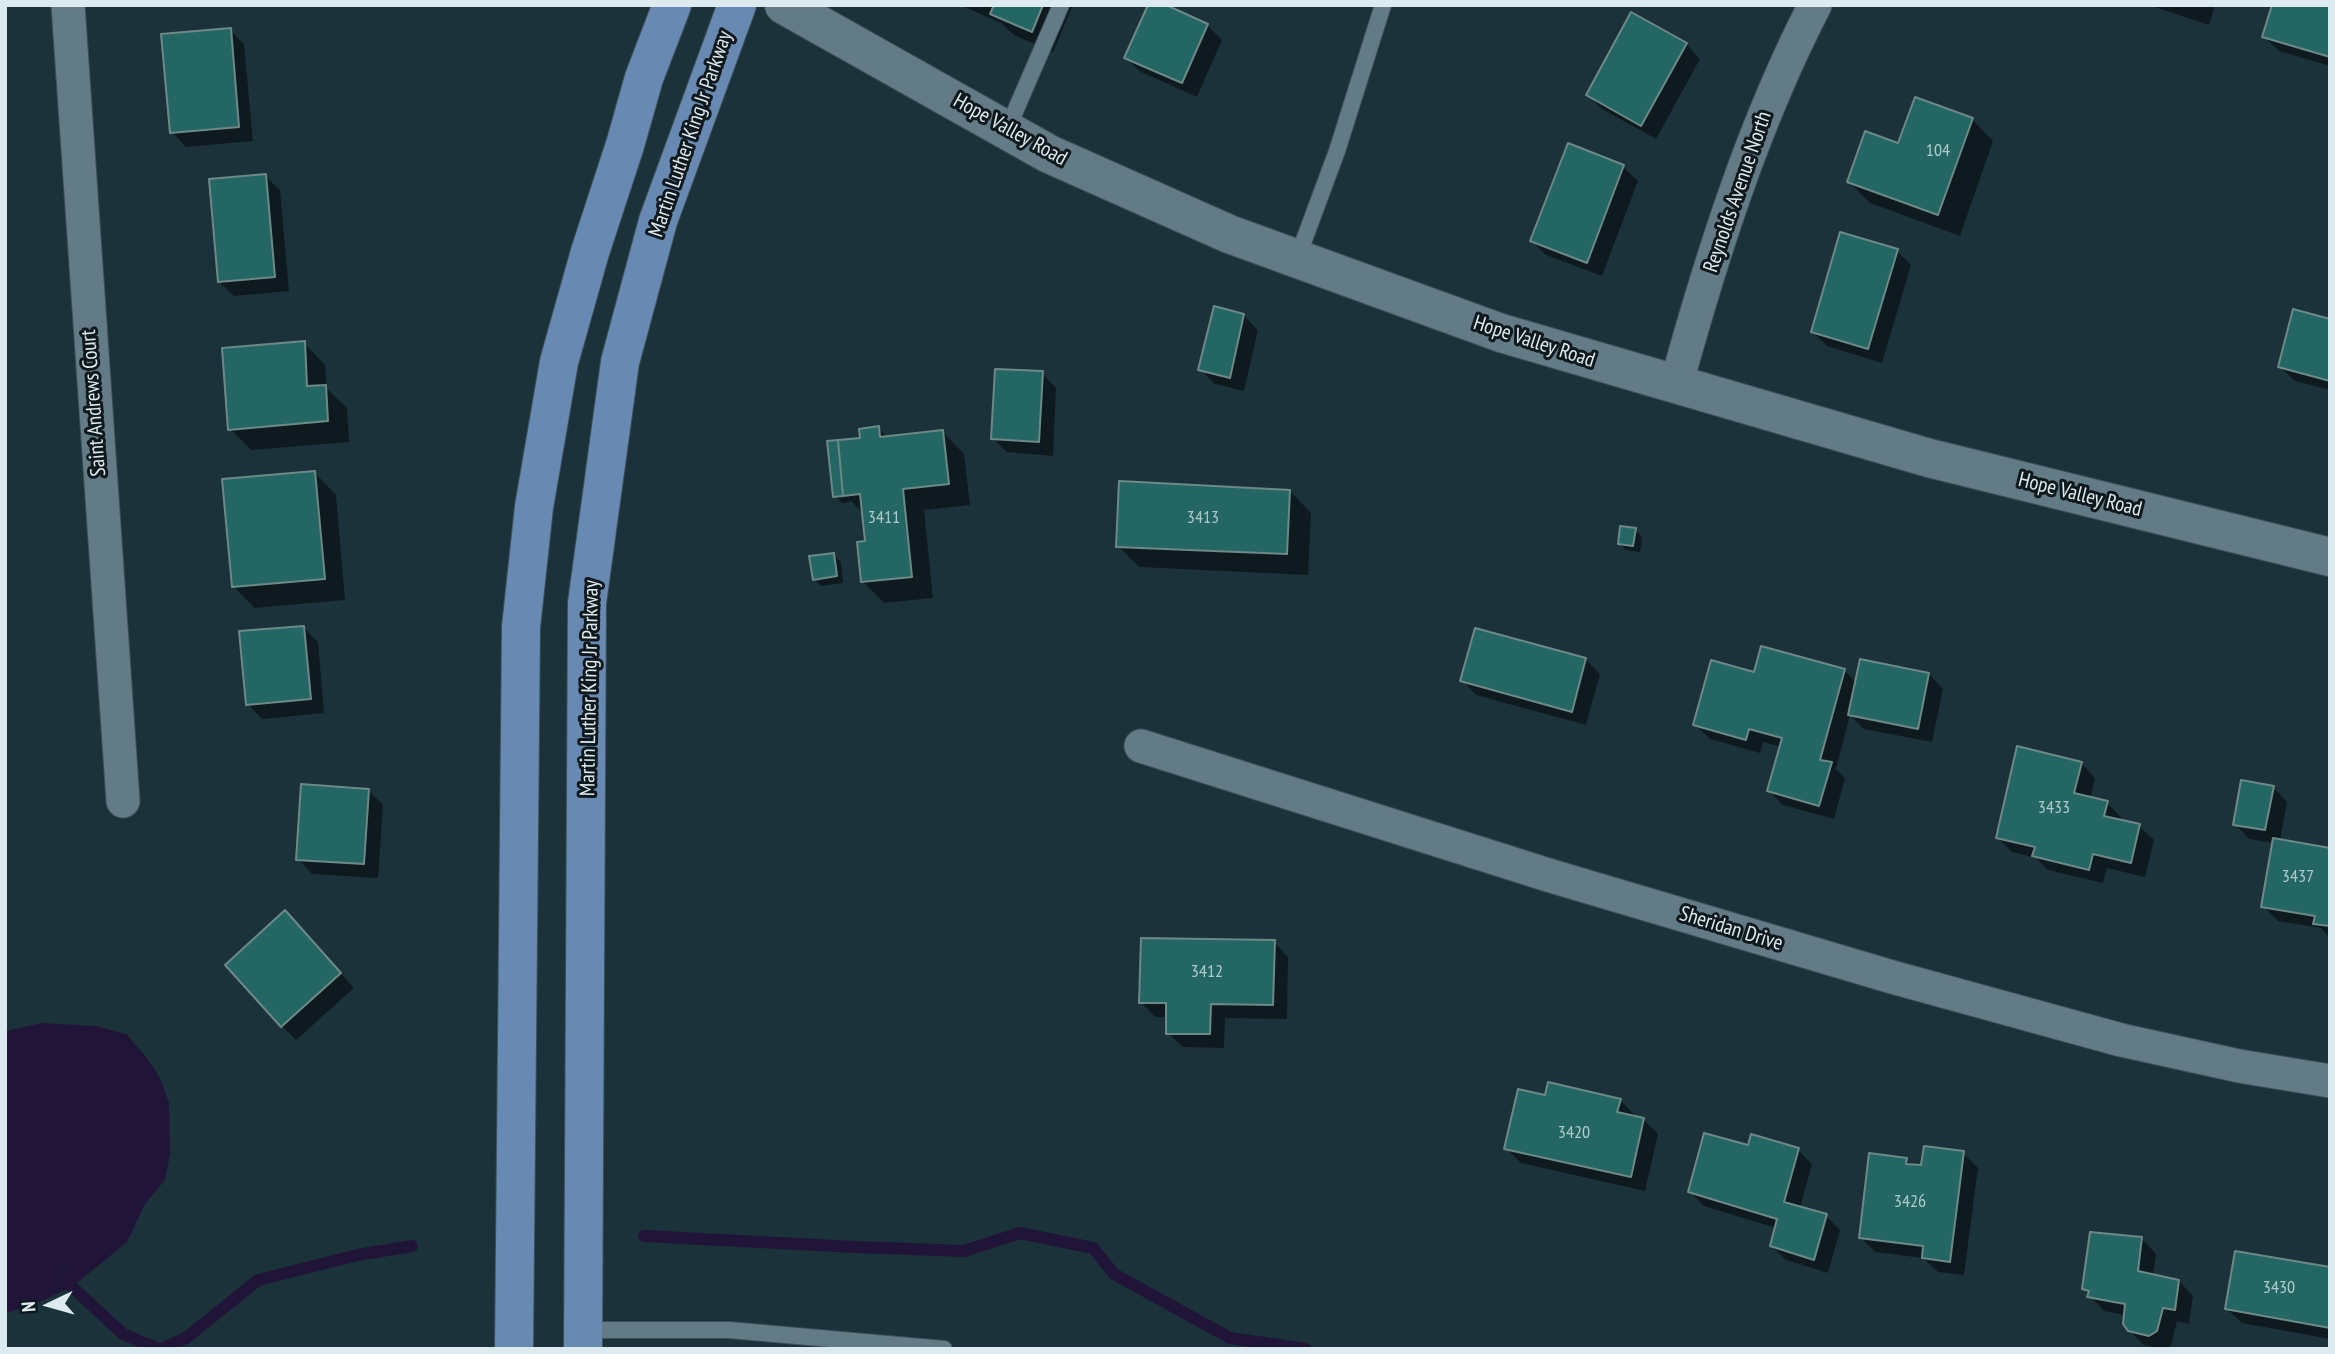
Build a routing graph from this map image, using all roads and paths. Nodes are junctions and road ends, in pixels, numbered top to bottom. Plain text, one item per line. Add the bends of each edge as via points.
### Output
1 (68, 5) edge
2 (672, 5) edge
3 (737, 5) edge
4 (784, 5) edge
5 (1060, 5) edge
6 (1382, 5) edge
7 (1815, 5) edge
8 (1007, 130) junction
9 (1297, 259) junction
10 (1676, 385) junction
11 (2330, 558) edge
12 (1141, 746) dead end
13 (123, 801) dead end
14 (2330, 1081) edge
15 (583, 1339) edge
16 (514, 1349) edge
17 (944, 1349) edge

1 - 13 street, Saint Andrews Court
2 - 16 main road via 644,78 562,350 534,507 521,627
3 - 15 main road, Martin Luther King Jr Parkway via 659,221 620,362 587,603
4 - 8 main road, Hope Valley Road
5 - 8 lane
6 - 9 lane
7 - 10 street, Reynolds Avenue North via 1759,124
8 - 9 main road, Hope Valley Road via 1049,154 1218,230
9 - 10 main road, Hope Valley Road via 1501,333
10 - 11 main road, Hope Valley Road via 1929,458
12 - 14 street, Sheridan Drive via 1548,875 1892,977 2121,1040
15 - 17 lane via 730,1330

